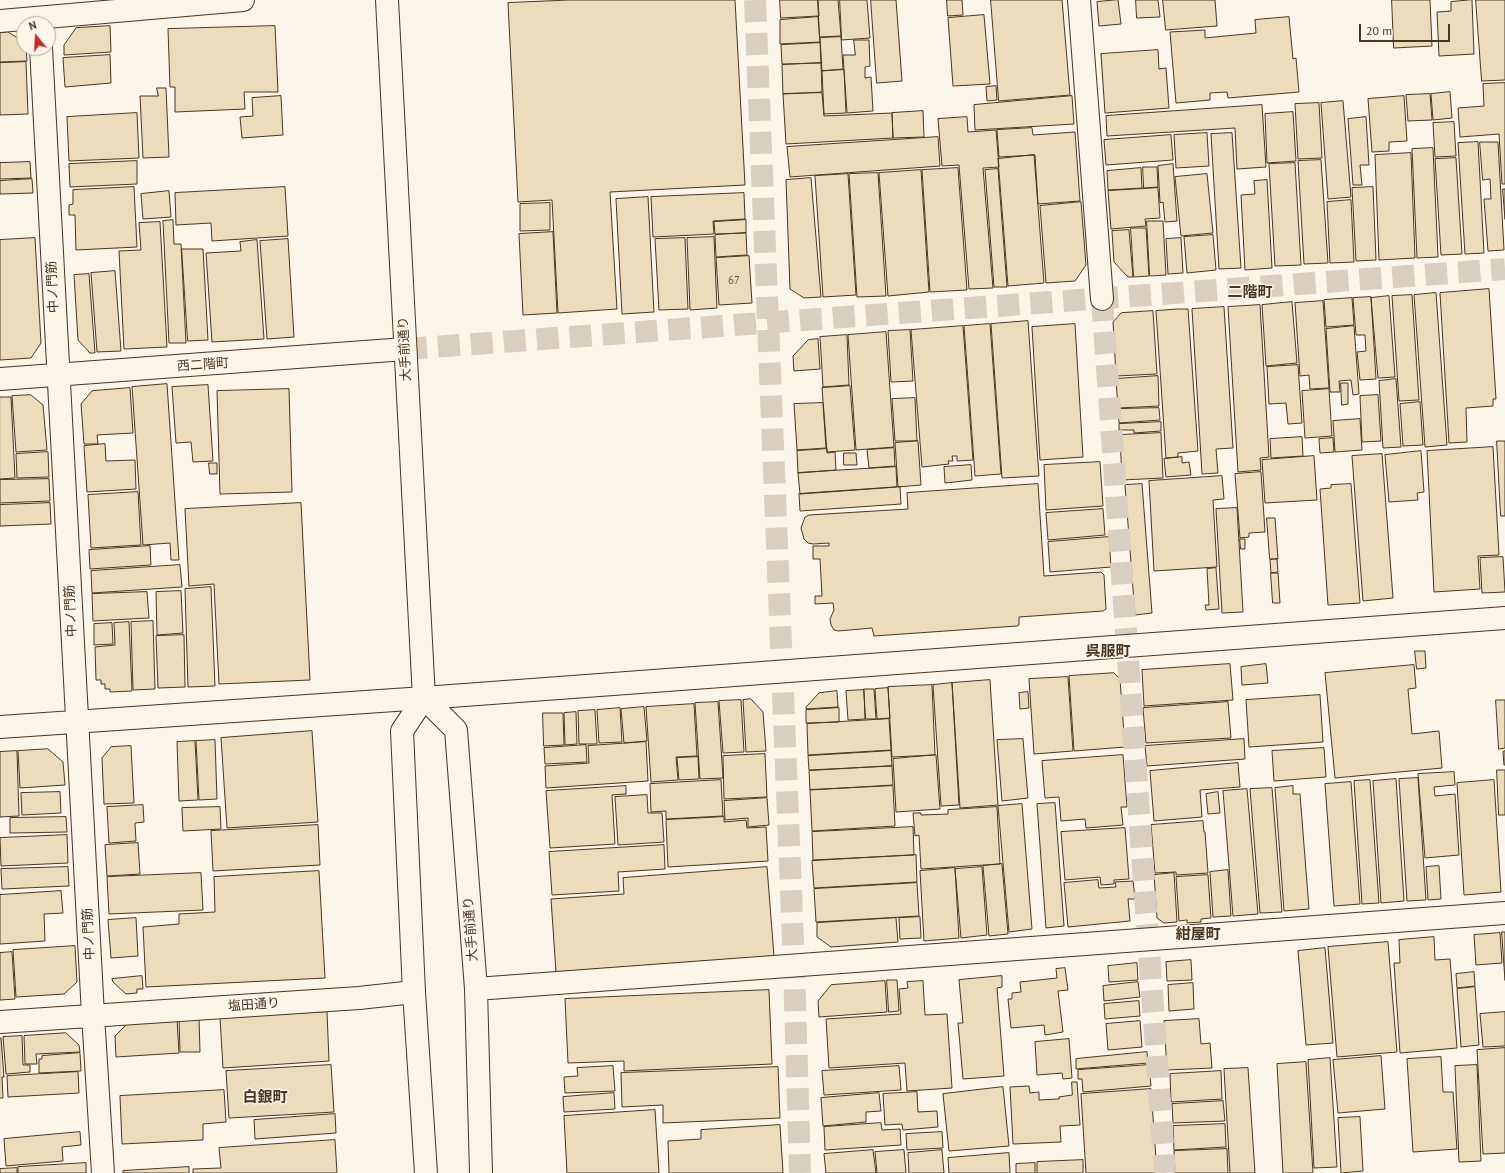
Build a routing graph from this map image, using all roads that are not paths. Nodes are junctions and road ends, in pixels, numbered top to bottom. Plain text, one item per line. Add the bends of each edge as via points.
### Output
1 (243, 0) edge
2 (387, 0) edge
3 (1079, 0) edge
4 (39, 14) edge
5 (0, 21) edge
6 (41, 56) edge
7 (1102, 299) tunnel mouth
8 (405, 349) junction
9 (58, 376) junction
10 (0, 379) edge
11 (1505, 618) edge
12 (424, 698) junction
13 (78, 721) junction
14 (0, 727) edge
15 (1505, 913) edge
16 (476, 989) junction
17 (414, 992) junction
18 (93, 1015) junction
19 (0, 1022) edge
20 (103, 1173) edge
21 (426, 1173) edge
22 (481, 1173) edge

1 - 4 street
2 - 8 street, 大手前通り
3 - 7 street
4 - 5 street
6 - 9 street, 中ノ門筋
8 - 9 street, 西二階町
8 - 12 street, 大手前通り
9 - 10 street, 西二階町
9 - 13 street, 中ノ門筋
11 - 12 street
12 - 13 street
12 - 16 street, 大手前通り via 456,730
12 - 17 street via 402,731
13 - 14 street
13 - 18 street, 中ノ門筋
15 - 16 street
16 - 22 street, 大手前通り
17 - 18 street, 塩田通り via 359,998
17 - 21 street
18 - 19 street, 塩田通り
18 - 20 street, 中ノ門筋

